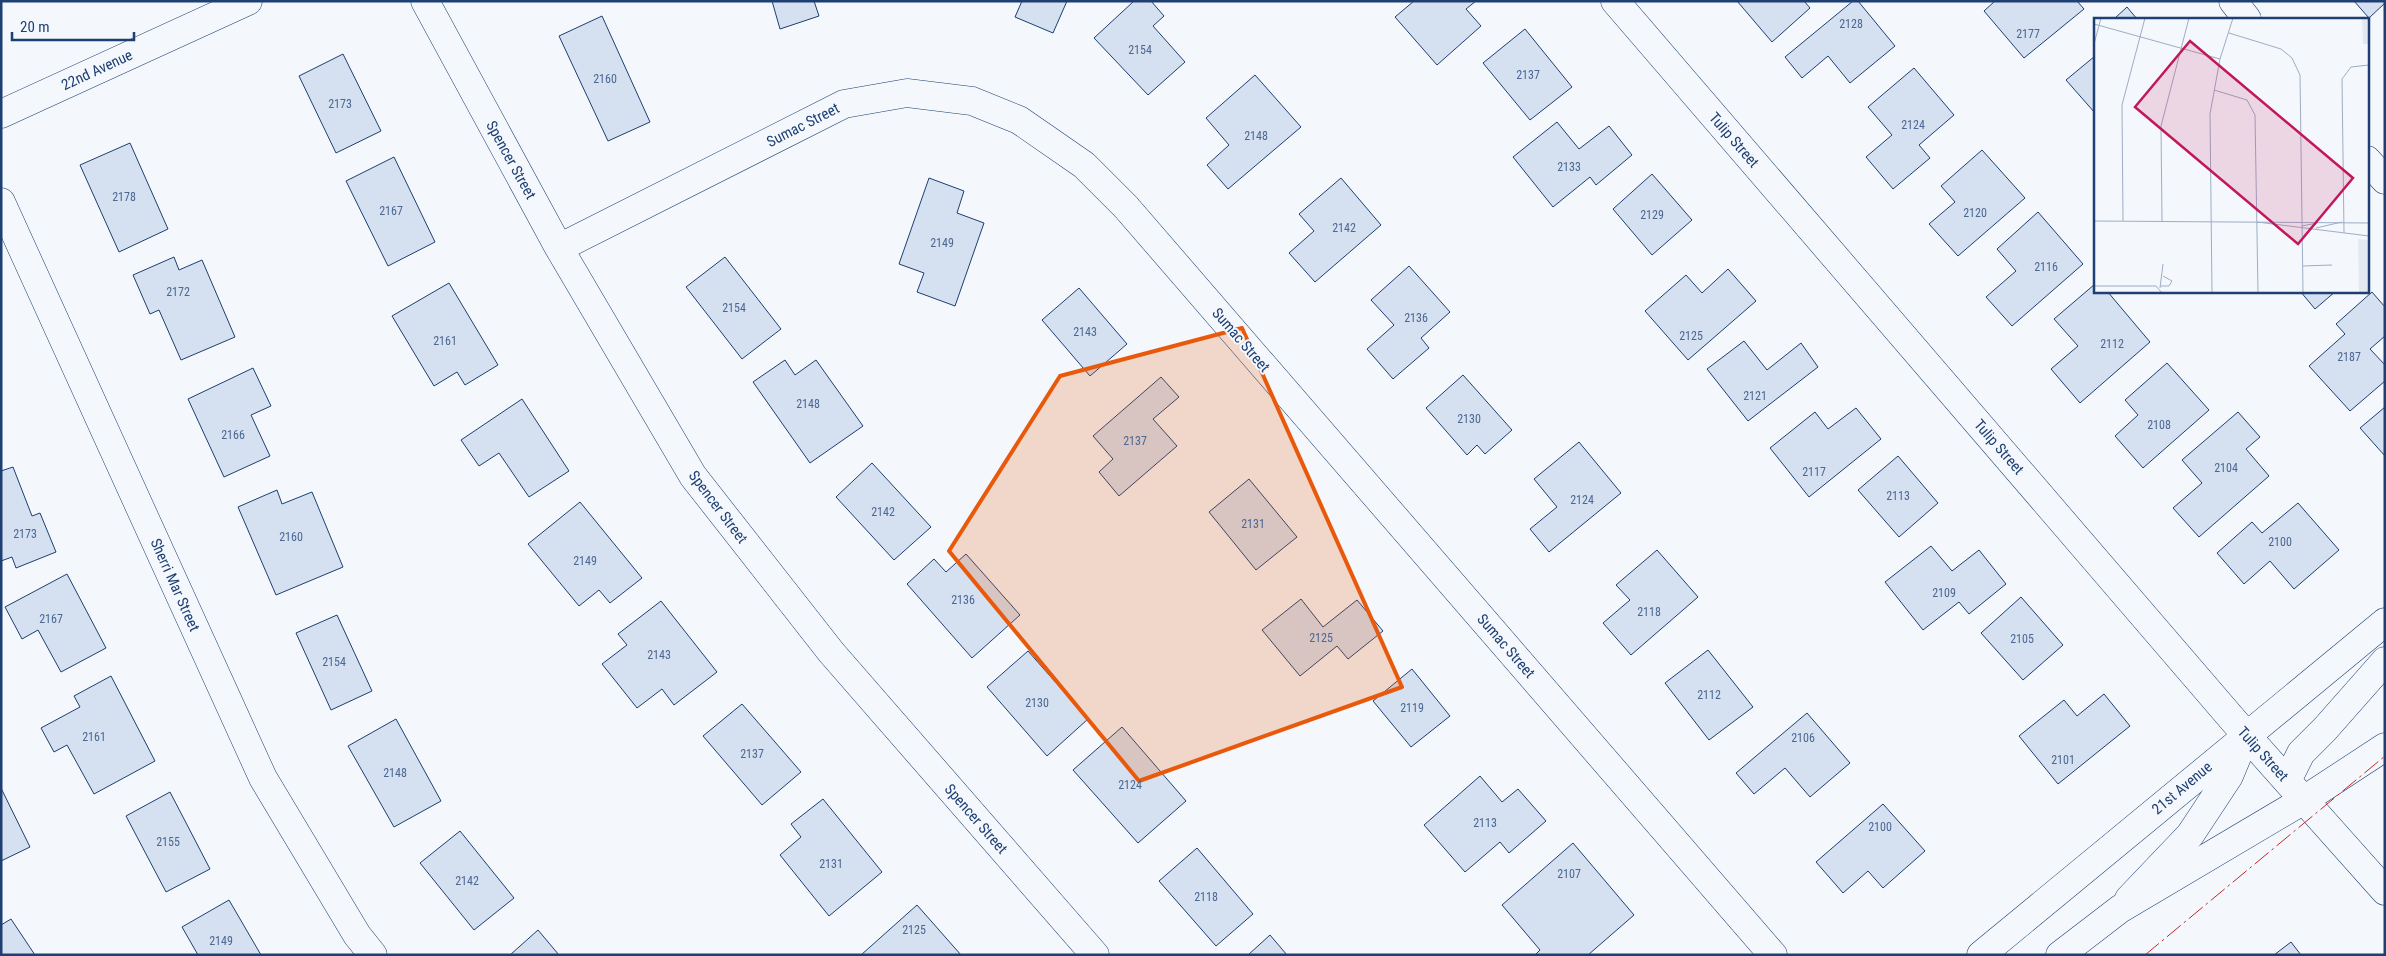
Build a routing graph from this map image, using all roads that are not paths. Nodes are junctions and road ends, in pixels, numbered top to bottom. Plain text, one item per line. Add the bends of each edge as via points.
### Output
1 (248, 1) edge
2 (425, 1) edge
3 (1615, 1) edge
4 (2232, 1) edge
5 (2246, 18) edge
6 (1, 114) edge
7 (2368, 161) edge
8 (2385, 180) edge
9 (1, 202) edge
10 (559, 248) junction
11 (2385, 622) edge
12 (2385, 661) edge
13 (2246, 735) junction
14 (2382, 747) edge
15 (2296, 791) junction
16 (2385, 891) edge
17 (2120, 910) junction
18 (373, 955) edge
19 (1095, 955) edge
20 (1773, 955) edge
21 (1981, 955) edge
22 (2060, 955) edge

1 - 6 street, 22nd Avenue
2 - 10 street, Spencer Street
3 - 13 street, Tulip Street
4 - 5 street
7 - 8 street
9 - 18 street, Sherri Mar Street via 263,778 357,935
10 - 19 street, Spencer Street via 693,476 831,652
10 - 20 street, Sumac Street via 844,104 907,92 972,101 1020,120 1084,165 1126,207
11 - 13 street, 21st Avenue
12 - 15 street via 2302,753
13 - 15 street, Tulip Street
13 - 17 street via 2229,776 2190,835
13 - 21 street, 21st Avenue
14 - 15 street
15 - 16 street, Tulip Street
15 - 17 street
17 - 22 street

